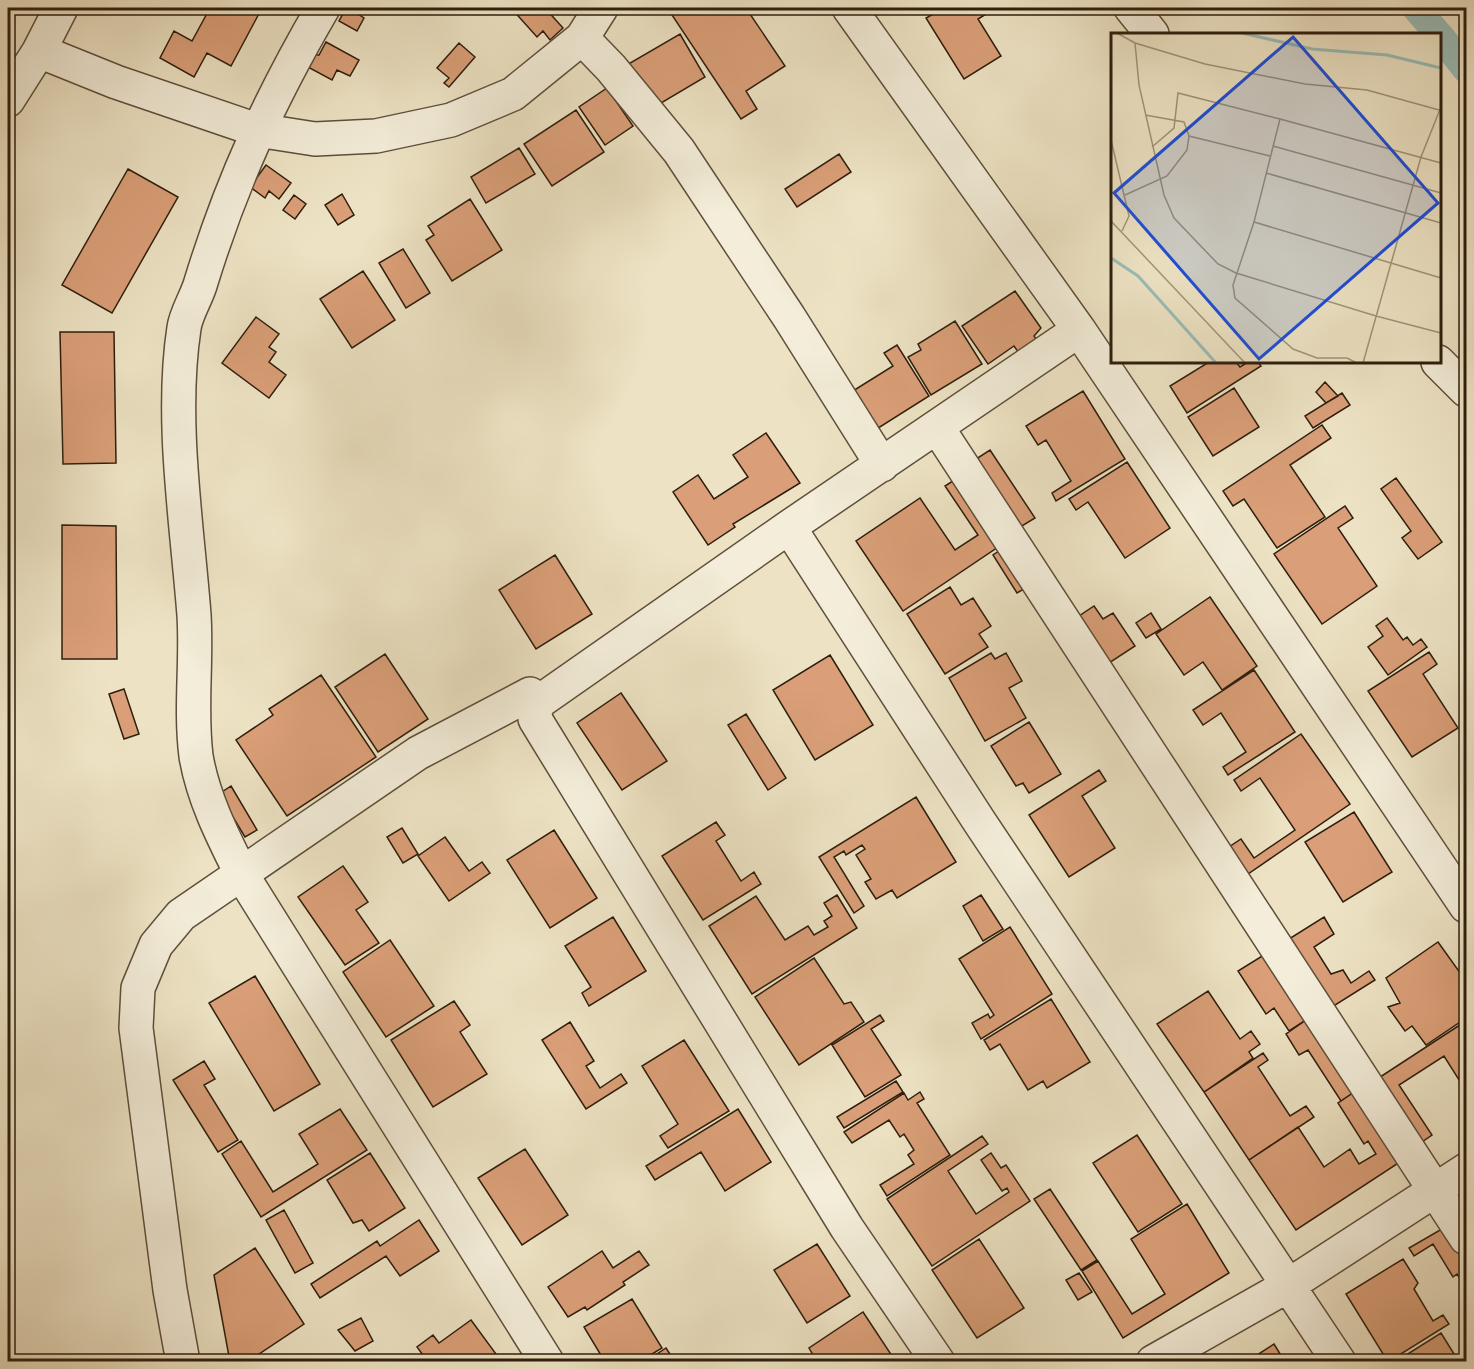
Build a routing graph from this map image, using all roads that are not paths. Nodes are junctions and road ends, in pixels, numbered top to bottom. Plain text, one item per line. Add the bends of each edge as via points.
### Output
1 (62, 8) edge
2 (323, 8) edge
3 (601, 8) edge
4 (849, 8) edge
5 (1131, 8) edge
6 (1151, 33) edge
7 (582, 38) junction
8 (39, 51) junction
9 (8, 100) edge
10 (257, 130) junction
11 (1079, 330) junction
12 (1439, 363) edge
13 (1467, 390) edge
14 (937, 427) junction
15 (882, 465) junction
16 (789, 527) junction
17 (536, 704) junction
18 (242, 875) junction
19 (1467, 906) edge
20 (1467, 1170) edge
21 (1436, 1191) junction
22 (1467, 1238) edge
23 (1289, 1285) junction
24 (183, 1362) edge
25 (547, 1362) edge
26 (938, 1362) edge
27 (1153, 1362) edge
28 (1339, 1362) edge

1 - 8 street
2 - 10 street
3 - 7 street
4 - 11 street
5 - 6 street
7 - 10 street via 513,94 451,120 376,136 315,139
7 - 15 street via 679,151
8 - 9 street
8 - 10 street
10 - 18 street via 222,214 199,291 184,325 180,362 181,473 194,618 196,757 216,825
11 - 14 street
11 - 19 street
12 - 13 street
14 - 15 street
14 - 21 street
15 - 16 street
16 - 17 street
16 - 23 street via 979,821
17 - 18 street via 530,694 418,753
17 - 26 street via 535,719 847,1228
18 - 24 street via 181,915 156,945 138,988 136,1028
18 - 25 street
20 - 21 street
21 - 22 street
21 - 23 street
23 - 27 street
23 - 28 street

